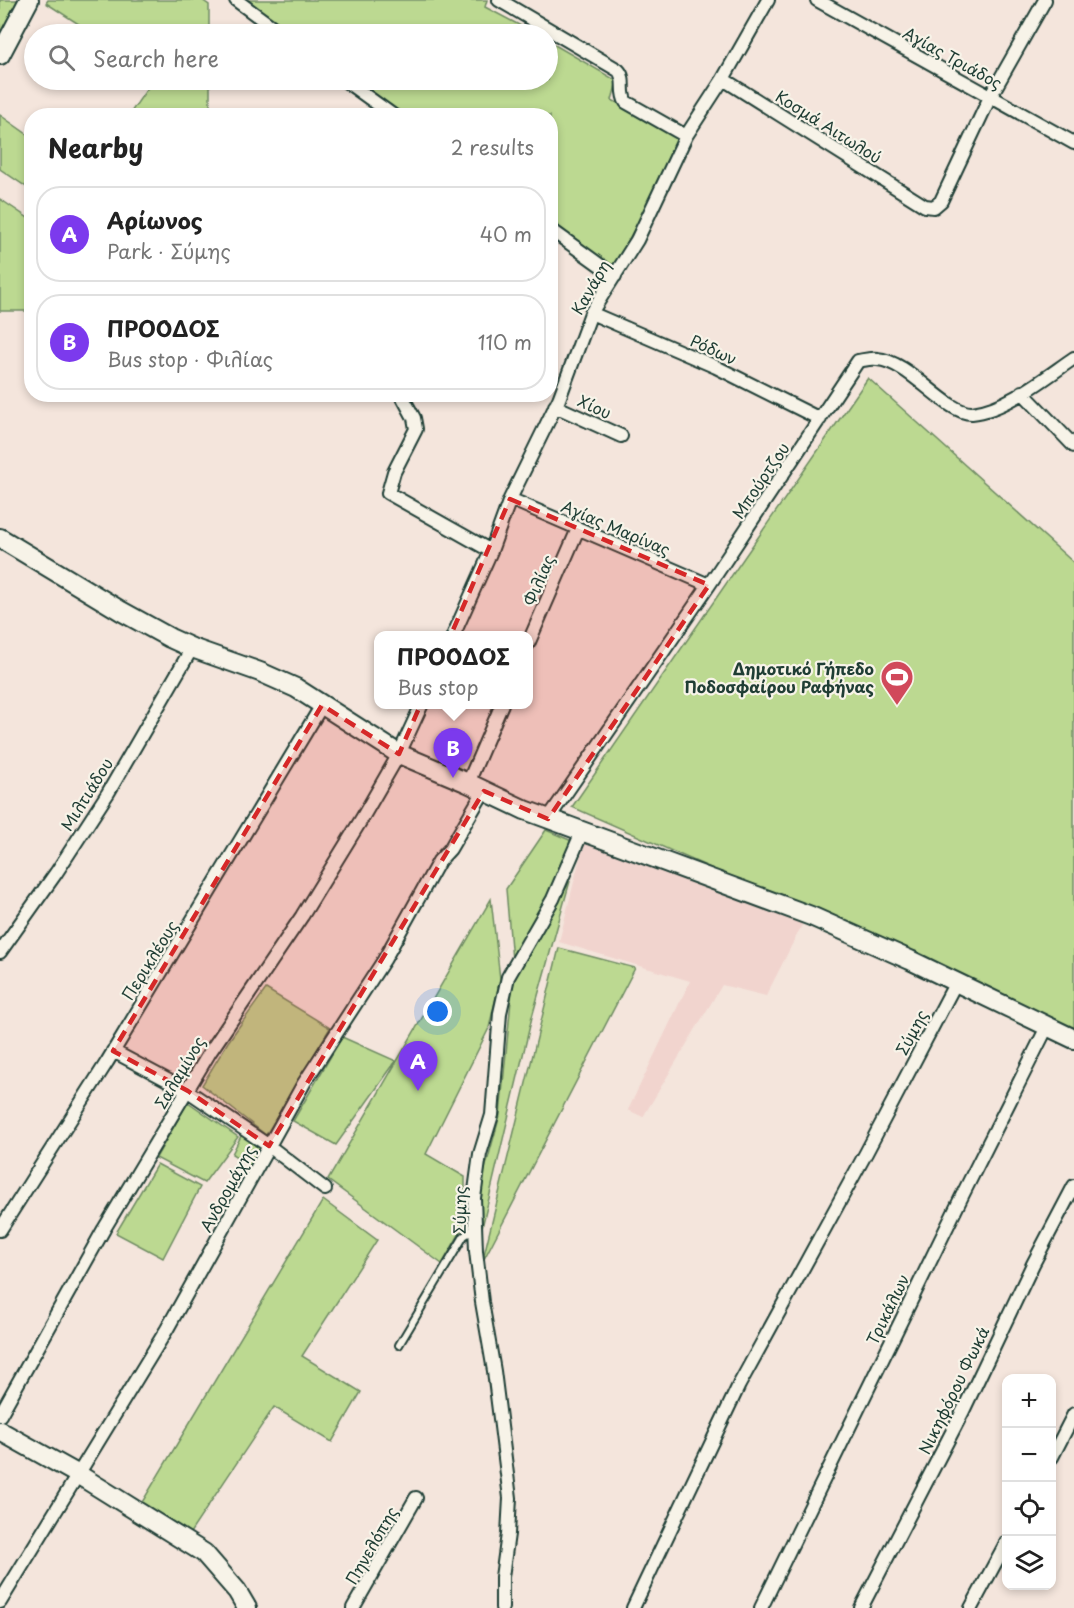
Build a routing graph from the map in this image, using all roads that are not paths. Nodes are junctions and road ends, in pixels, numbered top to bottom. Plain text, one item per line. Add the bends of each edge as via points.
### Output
1 (29, 0) edge
2 (236, 0) edge
3 (498, 0) edge
4 (768, 0) edge
5 (817, 0) edge
6 (1045, 0) edge
7 (268, 24) edge
8 (539, 24) edge
9 (558, 35) edge
10 (0, 55) edge
11 (723, 79) junction
12 (358, 90) edge
13 (990, 97) junction
14 (383, 108) edge
15 (686, 136) junction
16 (1074, 143) edge
17 (558, 235) edge
18 (615, 276) junction
19 (591, 313) junction
20 (1074, 358) edge
21 (1022, 392) junction
22 (558, 398) edge
23 (405, 402) edge
24 (557, 402) edge
25 (555, 406) junction
26 (820, 419) junction
27 (621, 436) dead end
28 (1074, 446) edge
29 (510, 499) junction
30 (578, 529) junction
31 (0, 538) edge
32 (491, 551) junction
33 (709, 585) junction
34 (455, 631) edge
35 (533, 632) edge
36 (192, 648) junction
37 (322, 705) junction
38 (420, 709) edge
39 (501, 709) edge
40 (399, 754) junction
41 (476, 787) junction
42 (548, 819) junction
43 (582, 832) junction
44 (0, 952) edge
45 (955, 984) junction
46 (1047, 1027) junction
47 (1074, 1039) edge
48 (113, 1051) junction
49 (188, 1091) junction
50 (269, 1146) junction
51 (1074, 1186) edge
52 (326, 1190) dead end
53 (475, 1229) junction
54 (0, 1230) edge
55 (399, 1346) dead end
56 (1074, 1414) edge
57 (0, 1415) edge
58 (0, 1431) edge
59 (1056, 1449) edge
60 (79, 1475) junction
61 (416, 1498) dead end
62 (1002, 1550) edge
63 (0, 1602) edge
64 (247, 1608) edge
65 (353, 1608) edge
66 (502, 1608) edge
67 (633, 1608) edge
68 (761, 1608) edge
69 (861, 1608) edge
70 (971, 1608) edge

1 - 10 street
2 - 7 street
3 - 8 street
4 - 11 street, Κανάρη
5 - 13 street, Αγίας Τριάδος
6 - 13 street
9 - 15 street via 618,70 623,77 622,94 626,102
11 - 13 street, Κοσμά Αιτωλού via 929,207 941,201
11 - 15 street, Κανάρη
12 - 14 street
13 - 16 street, Αγίας Τριάδος
15 - 18 street, Κανάρη via 637,240
17 - 18 street
18 - 19 street, Κανάρη
19 - 22 street, Κανάρη
19 - 26 street, Ρόδων
20 - 21 street, Μπούρτζου
21 - 26 street, Μπούρτζου via 992,408 961,412 911,375 875,358 858,362
21 - 28 street
23 - 32 street via 416,429 388,493
24 - 25 street, Κανάρη
25 - 27 street, Χίου
25 - 29 street, Κανάρη
26 - 33 street, Μπούρτζου
29 - 30 street, Αγίας Μαρίνας
29 - 32 street, Κανάρη
30 - 33 street, Αγίας Μαρίνας
30 - 35 street, Φιλίας
31 - 36 street via 121,611
32 - 34 street, Κανάρη
33 - 42 street, Μπούρτζου
36 - 37 street via 278,680
36 - 44 street, Μιλτιάδου via 108,793
37 - 40 street
37 - 48 street, Περικλέους
38 - 40 street
39 - 41 street
40 - 41 street
40 - 49 street, Σαλαμίνος via 302,916
41 - 42 street
41 - 50 street, Ανδρομάχης via 450,849 439,861 384,960 304,1083
42 - 43 street
43 - 45 street via 811,916
43 - 53 street, Σύμης via 553,899 508,977 500,1013 492,1115 480,1154 474,1198
45 - 46 street
45 - 67 street, Σύμης via 738,1385
46 - 47 street
46 - 68 street, Τρικάλων
48 - 49 street
48 - 54 street, Περικλέους
49 - 50 street
49 - 57 street, Σαλαμίνος via 104,1229
50 - 52 street
50 - 60 street, Ανδρομάχης via 167,1329
51 - 69 street, Νικηφόρου Φωκά
53 - 55 lane via 464,1236
53 - 66 street, Σύμης via 510,1498
56 - 59 street
58 - 60 street
60 - 63 street, Ανδρομάχης
60 - 64 street via 204,1553
61 - 65 street, Πηνελόπης
62 - 70 street

